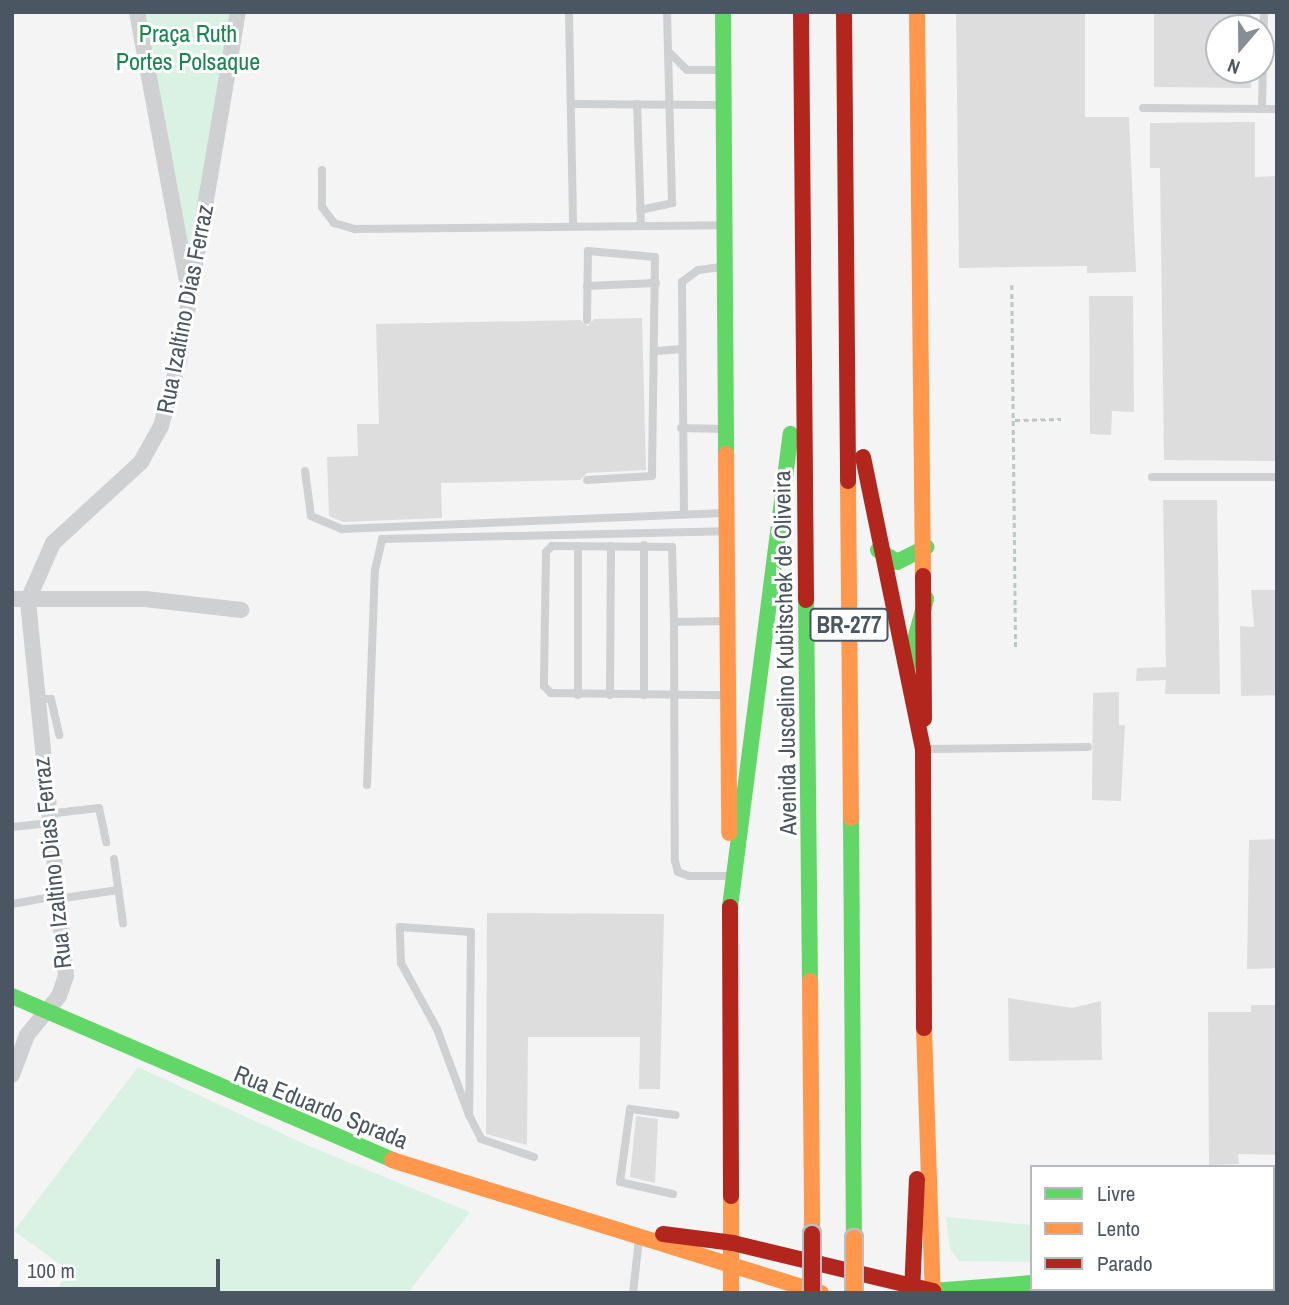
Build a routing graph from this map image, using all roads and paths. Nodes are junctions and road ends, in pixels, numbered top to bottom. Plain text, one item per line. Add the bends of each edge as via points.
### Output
1 (137, 12) edge
2 (238, 12) edge
3 (569, 12) edge
4 (667, 12) edge
5 (723, 12) edge
6 (801, 12) edge
7 (917, 12) edge
8 (1264, 12) edge
9 (844, 18) edge
10 (668, 51) junction
11 (723, 70) junction
12 (571, 104) junction
13 (637, 104) junction
14 (669, 104) junction
15 (723, 105) junction
16 (1143, 108) dead end
17 (1262, 108) junction
18 (1277, 108) edge
19 (322, 170) dead end
20 (640, 210) junction
21 (641, 225) junction
22 (724, 225) junction
23 (573, 226) junction
24 (725, 267) junction
25 (656, 283) junction
26 (1012, 285) dead end
27 (587, 286) junction
28 (190, 300) junction
29 (587, 320) dead end
30 (804, 327) junction
31 (681, 349) junction
32 (657, 351) junction
33 (1061, 419) dead end
34 (1014, 421) junction
35 (681, 428) junction
36 (726, 429) junction
37 (305, 471) dead end
38 (1152, 477) dead end
39 (1277, 477) edge
40 (587, 482) dead end
41 (727, 513) junction
42 (684, 514) junction
43 (727, 531) junction
44 (644, 545) junction
45 (578, 546) junction
46 (611, 546) junction
47 (926, 547) junction
48 (878, 550) junction
49 (926, 599) junction
50 (20, 600) edge
51 (241, 610) dead end
52 (728, 621) junction
53 (674, 622) junction
54 (1016, 649) dead end
55 (907, 669) junction
56 (578, 695) junction
57 (610, 695) junction
58 (644, 695) junction
59 (675, 695) junction
60 (728, 695) junction
61 (34, 699) junction
62 (59, 735) dead end
63 (1088, 747) dead end
64 (923, 749) junction
65 (368, 785) dead end
66 (48, 819) junction
67 (12, 827) edge
68 (106, 842) dead end
69 (114, 859) dead end
70 (730, 876) junction
71 (118, 890) junction
72 (57, 897) junction
73 (12, 904) edge
74 (730, 907) junction
75 (122, 923) dead end
76 (12, 996) edge
77 (47, 1011) junction
78 (12, 1074) edge
79 (924, 1098) junction
80 (469, 1115) junction
81 (676, 1115) dead end
82 (534, 1157) dead end
83 (734, 1189) junction
84 (673, 1194) dead end
85 (624, 1229) junction
86 (640, 1236) junction
87 (683, 1237) junction
88 (733, 1243) junction
89 (732, 1269) junction
90 (1030, 1283) edge
91 (912, 1290) edge
92 (933, 1292) edge
93 (633, 1293) edge
94 (731, 1293) edge
95 (812, 1293) edge
96 (821, 1293) edge
97 (854, 1293) edge

1 - 28 street
2 - 28 street, Rua Izaltino Dias Ferraz
3 - 12 lane
4 - 10 lane
5 - 11 main road
6 - 30 main road, Avenida Juscelino Kubitschek de Oliveira / BR-277
7 - 47 main road
8 - 17 lane
9 - 48 main road via 860,428
9 - 97 main road, BR-277, bridge
10 - 11 lane via 687,71
10 - 14 lane
11 - 15 main road
12 - 13 lane
12 - 23 lane
13 - 14 lane
13 - 20 lane
14 - 15 lane
14 - 20 lane via 672,203
15 - 22 main road
16 - 17 lane
17 - 18 lane
19 - 23 lane via 322,207 334,223 355,229
20 - 21 lane
21 - 22 lane
21 - 23 lane
22 - 24 main road
24 - 31 lane via 698,270 682,282
24 - 36 main road
25 - 27 lane
25 - 27 lane via 654,257 648,253 587,251
25 - 32 lane
26 - 34 path
27 - 29 lane
28 - 50 street, Rua Izaltino Dias Ferraz via 167,409 152,445 52,543
30 - 74 main road
30 - 95 main road, Avenida Juscelino Kubitschek de Oliveira / BR-277, bridge
31 - 32 lane
31 - 35 lane
32 - 40 lane via 652,476
33 - 34 path
34 - 54 path
35 - 36 lane
35 - 42 lane
36 - 41 main road
37 - 42 lane via 311,516 342,529
38 - 39 lane
41 - 42 lane
41 - 43 main road
43 - 52 main road
43 - 65 lane via 382,539 376,551
44 - 46 lane
44 - 53 lane via 673,550
44 - 58 lane
45 - 46 lane
45 - 56 lane
45 - 56 lane via 552,547 544,563 544,685 551,693
46 - 57 lane
47 - 48 main road via 897,562
47 - 49 main road
48 - 55 main road
49 - 55 main road
49 - 64 main road
50 - 51 street via 145,599
50 - 61 street, Rua Izaltino Dias Ferraz
52 - 53 lane
52 - 60 main road
53 - 59 lane
55 - 64 main road
56 - 57 lane
57 - 58 lane
58 - 59 lane
59 - 60 lane
59 - 70 lane via 678,872
60 - 70 main road
61 - 62 lane via 51,699
61 - 66 street, Rua Izaltino Dias Ferraz
63 - 64 lane
64 - 79 main road
66 - 67 lane
66 - 68 lane via 99,808
66 - 72 street, Rua Izaltino Dias Ferraz
69 - 71 lane
70 - 74 main road
71 - 72 lane
71 - 75 lane
72 - 73 lane
72 - 77 street, Rua Izaltino Dias Ferraz via 66,976
74 - 83 main road
76 - 77 main road, Rua Eduardo Sprada
77 - 78 street, Rua Izaltino Dias Ferraz via 27,1035
77 - 85 main road, Rua Eduardo Sprada via 352,1148
79 - 91 main road
79 - 92 main road
80 - 80 lane via 471,932 402,925 401,963 437,1029
80 - 82 lane via 481,1139
81 - 84 lane via 630,1109 620,1182
83 - 87 main road via 712,1224
83 - 88 main road
85 - 86 main road, Rua Eduardo Sprada
85 - 87 main road, Rua Eduardo Sprada
86 - 89 main road, Rua Eduardo Sprada
86 - 93 lane
87 - 88 main road, Rua Eduardo Sprada
88 - 89 main road
88 - 91 main road, Rua Eduardo Sprada
89 - 94 main road
89 - 96 main road, Rua Eduardo Sprada
90 - 92 main road, Rua Eduardo Sprada
91 - 92 main road, Rua Eduardo Sprada

